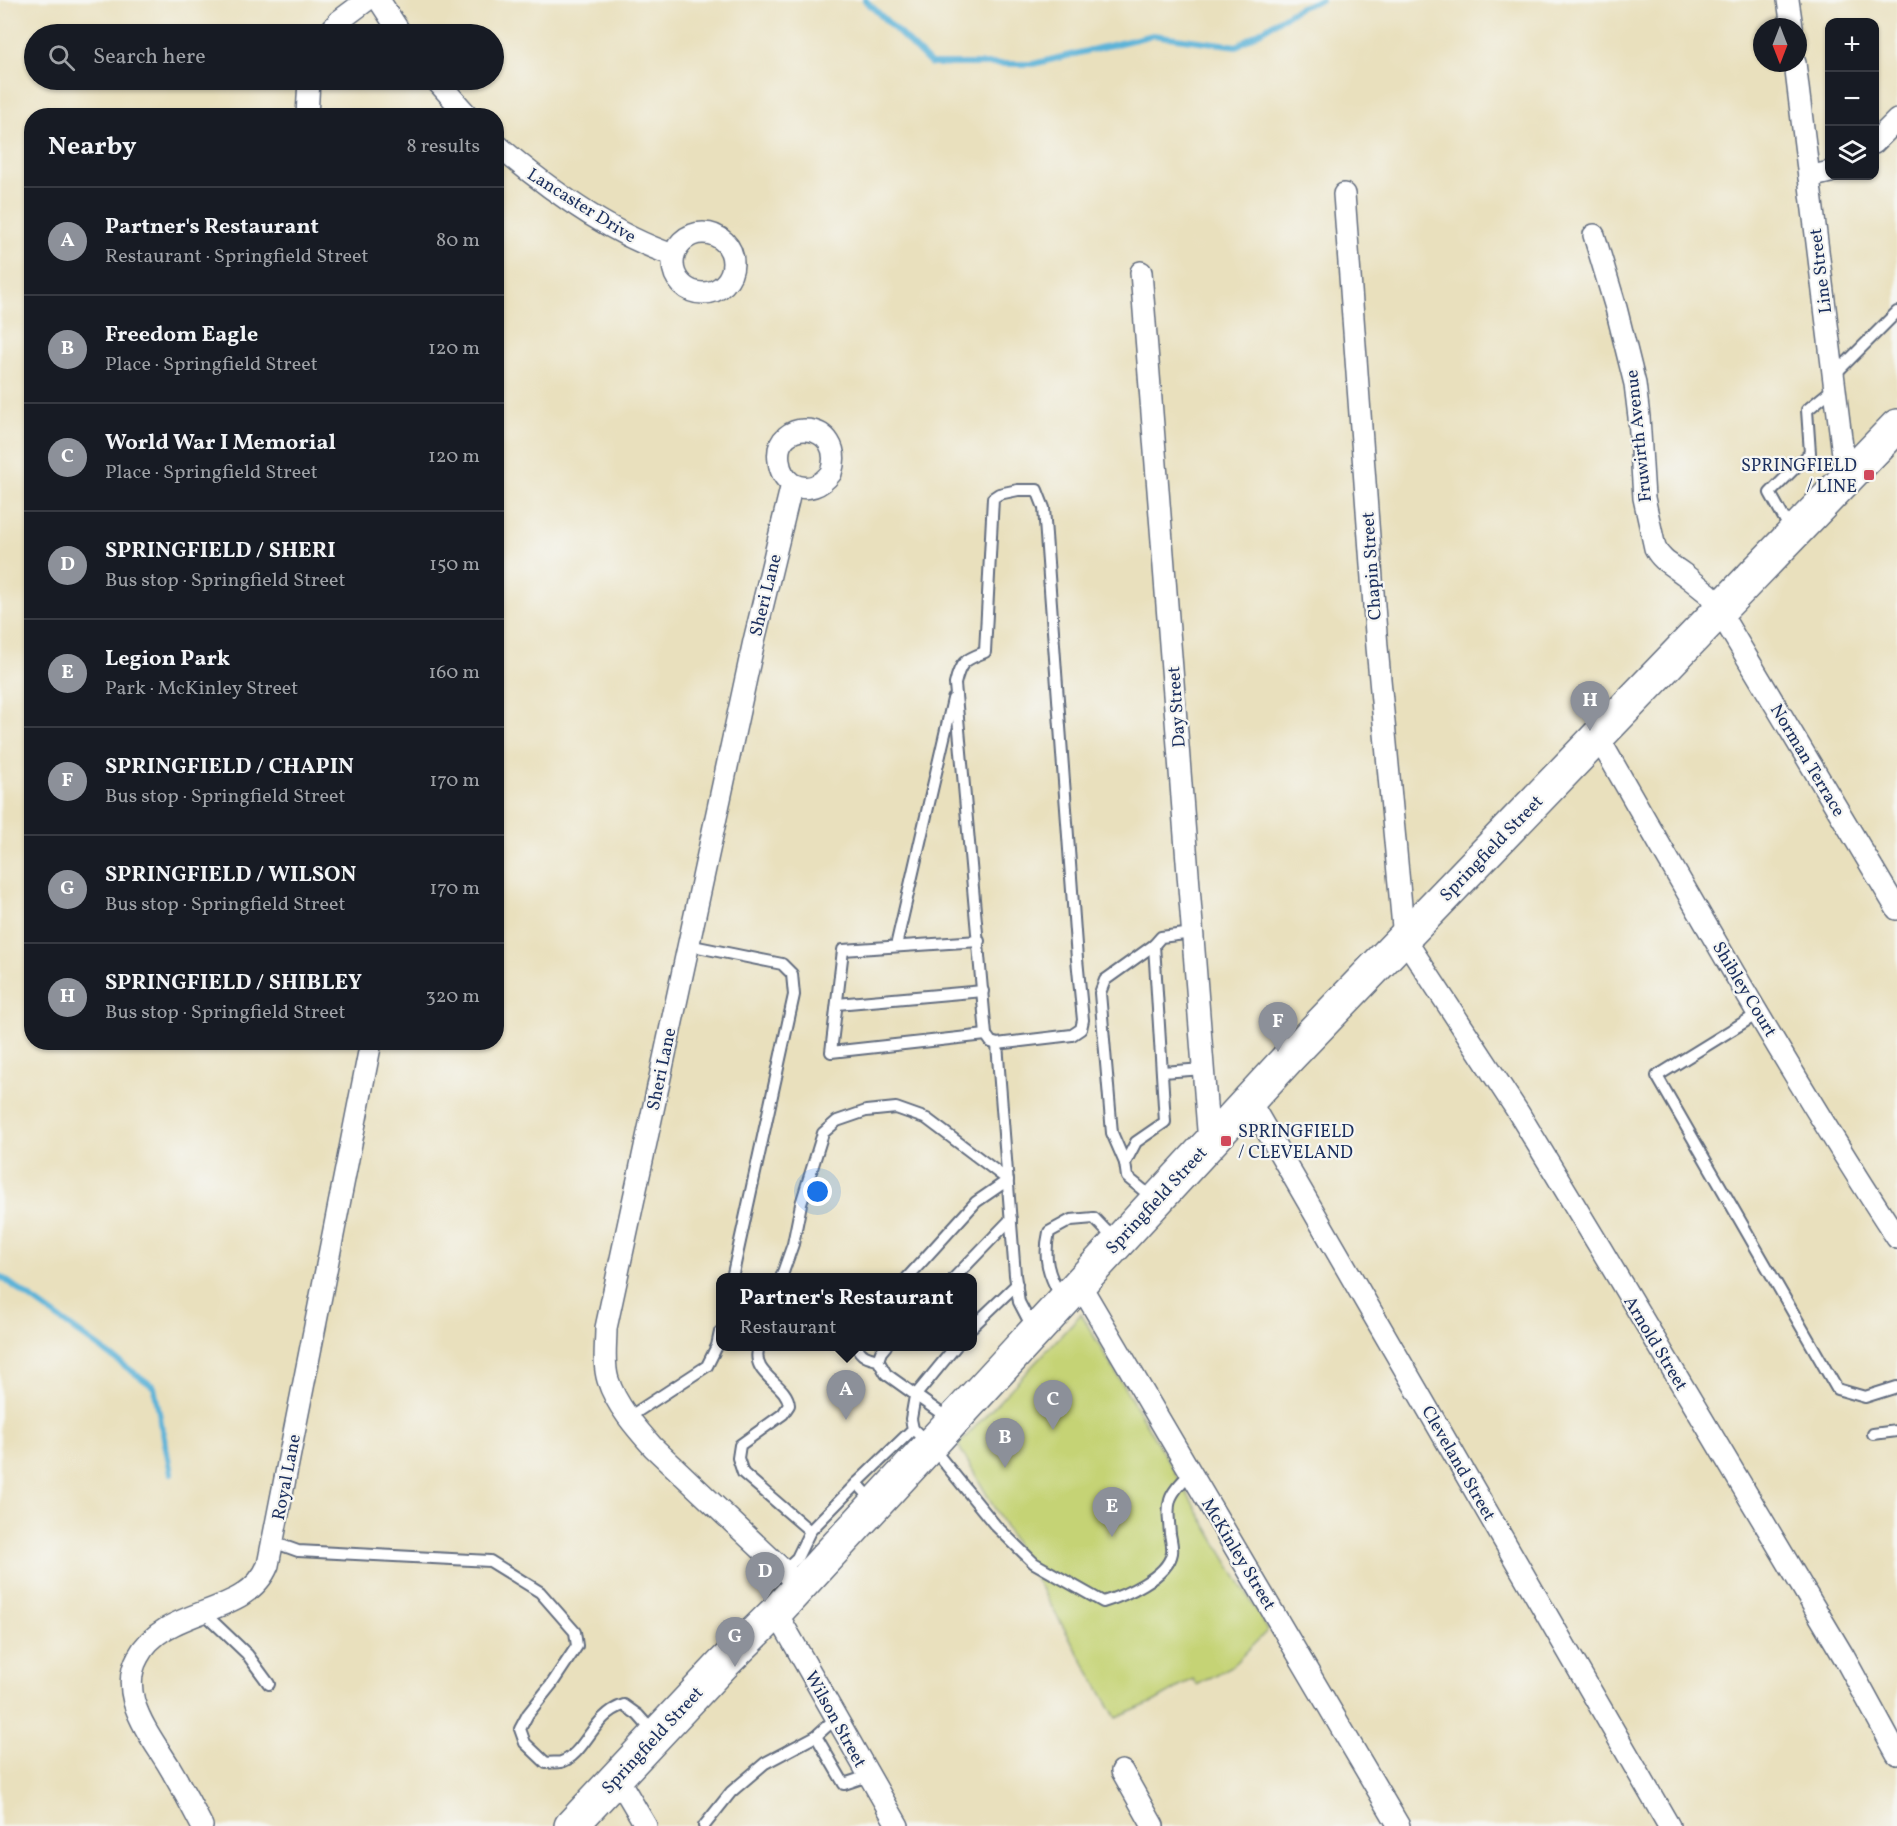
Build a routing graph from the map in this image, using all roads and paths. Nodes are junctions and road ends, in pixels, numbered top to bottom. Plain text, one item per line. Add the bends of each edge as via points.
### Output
1 (367, 0) edge
2 (379, 0) edge
3 (1788, 0) edge
4 (1791, 18) edge
5 (336, 24) edge
6 (395, 24) edge
7 (1797, 72) edge
8 (308, 90) edge
9 (444, 90) edge
10 (307, 108) edge
11 (461, 108) edge
12 (1897, 120) edge
13 (1879, 139) edge
14 (504, 151) edge
15 (1825, 172) edge
16 (1809, 177) junction
17 (1344, 194) dead end
18 (1593, 235) dead end
19 (674, 255) dead end
20 (1141, 272) dead end
21 (1897, 312) edge
22 (1833, 382) junction
23 (1896, 429) edge
24 (1846, 479) junction
25 (792, 484) dead end
26 (1793, 534) junction
27 (1720, 610) junction
28 (955, 690) junction
29 (1598, 737) junction
30 (1897, 909) edge
31 (1193, 933) junction
32 (1404, 938) junction
33 (979, 941) junction
34 (688, 945) junction
35 (1154, 945) junction
36 (896, 946) junction
37 (983, 991) junction
38 (837, 1004) junction
39 (1759, 1013) junction
40 (986, 1035) junction
41 (997, 1044) junction
42 (370, 1050) edge
43 (1204, 1069) junction
44 (1162, 1072) junction
45 (1249, 1100) junction
46 (1209, 1143) junction
47 (1125, 1163) junction
48 (1008, 1180) junction
49 (1156, 1200) junction
50 (1011, 1219) junction
51 (1897, 1238) edge
52 (1117, 1242) junction
53 (733, 1273) edge
54 (783, 1273) edge
55 (912, 1273) edge
56 (959, 1273) edge
57 (1017, 1284) junction
58 (1071, 1291) junction
59 (977, 1322) edge
60 (1034, 1331) junction
61 (716, 1348) edge
62 (758, 1351) edge
63 (858, 1351) edge
64 (882, 1351) edge
65 (953, 1351) edge
66 (878, 1360) junction
67 (1897, 1387) edge
68 (915, 1396) junction
69 (629, 1418) junction
70 (951, 1421) junction
71 (1897, 1431) edge
72 (1873, 1434) dead end
73 (921, 1437) junction
74 (1191, 1473) junction
75 (866, 1493) junction
76 (810, 1531) junction
77 (273, 1542) junction
78 (792, 1578) junction
79 (203, 1612) junction
80 (776, 1612) junction
81 (269, 1683) dead end
82 (836, 1718) junction
83 (656, 1735) junction
84 (816, 1736) junction
85 (1897, 1754) edge
86 (1122, 1771) dead end
87 (868, 1776) junction
88 (617, 1777) junction
89 (202, 1826) edge
90 (571, 1826) edge
91 (646, 1826) edge
92 (704, 1826) edge
93 (898, 1826) edge
94 (1153, 1826) edge
95 (1399, 1826) edge
96 (1669, 1826) edge

1 - 5 street
2 - 6 street
3 - 4 street
7 - 16 street, Line Street
8 - 10 street
9 - 11 street
12 - 13 street
14 - 19 street, Lancaster Drive via 601,221
15 - 16 street
16 - 22 street, Line Street
17 - 32 street, Chapin Street via 1377,648
18 - 27 street, Fruwirth Avenue via 1635,384 1644,498 1655,548 1666,563 1709,594
20 - 31 street, Day Street
21 - 22 lane
22 - 24 street, Line Street
22 - 26 lane via 1807,410 1810,453 1770,493
23 - 24 main road, Springfield Street
24 - 26 main road, Springfield Street
25 - 34 street, Sheri Lane
26 - 27 main road, Springfield Street
27 - 29 main road, Springfield Street
27 - 30 street, Norman Terrace
28 - 33 lane
28 - 36 lane
28 - 41 lane via 958,667 985,652 993,498 1037,490 1044,508 1083,1020 1081,1029 1072,1035
29 - 32 main road, Springfield Street
29 - 39 street, Shibley Court
31 - 35 lane via 1161,937
31 - 43 street, Day Street
32 - 45 main road, Springfield Street
32 - 85 street, Arnold Street via 1518,1112 1595,1239 1844,1657
33 - 36 lane
33 - 37 lane
34 - 53 lane via 782,964 792,974 794,995
34 - 69 street, Sheri Lane via 606,1328 607,1379
35 - 44 lane
35 - 47 lane via 1105,980 1100,993 1112,1133
36 - 38 lane via 843,950
37 - 38 lane
37 - 40 lane
38 - 40 lane via 831,1052
39 - 51 street, Shibley Court via 1845,1159
39 - 67 lane via 1657,1076 1836,1389 1865,1397
40 - 41 lane
41 - 48 lane
42 - 77 street, Royal Lane
43 - 44 lane
43 - 46 street, Day Street
44 - 47 lane via 1165,1122 1136,1142
45 - 46 main road, Springfield Street
45 - 96 street, Cleveland Street
46 - 49 main road, Springfield Street
47 - 49 lane via 1127,1177
48 - 50 lane
48 - 54 lane via 927,1119 896,1108 866,1111 837,1121 823,1133
48 - 55 lane via 976,1202
49 - 52 main road, Springfield Street
50 - 56 lane
50 - 57 lane
52 - 58 main road, Springfield Street
52 - 58 lane via 1094,1218 1071,1220 1049,1232 1046,1249 1050,1277
57 - 59 lane
57 - 60 lane via 1019,1302
58 - 60 main road, Springfield Street
58 - 74 street, McKinley Street
60 - 70 main road, Springfield Street
61 - 69 lane via 707,1366
62 - 76 lane via 758,1362 768,1379 788,1397 789,1405 783,1414 740,1445 738,1458 743,1473
63 - 66 lane
64 - 66 lane
65 - 68 lane
66 - 68 lane via 886,1374
68 - 70 lane
68 - 73 lane via 911,1419
69 - 78 street, Sheri Lane via 653,1447
70 - 73 main road, Springfield Street
71 - 72 lane
73 - 74 lane via 995,1525 1034,1563 1103,1602 1125,1595 1161,1572 1172,1554 1167,1504 1176,1486
73 - 75 main road, Springfield Street
74 - 95 street, McKinley Street
75 - 76 lane
75 - 78 main road, Springfield Street
76 - 78 lane
77 - 79 street, Royal Lane via 261,1580 239,1596
77 - 83 lane via 298,1551 490,1561 540,1592 575,1632 577,1646 520,1729 525,1743 546,1763 562,1762 613,1709 624,1706
78 - 80 main road, Springfield Street
79 - 81 lane via 247,1654
79 - 89 street, Royal Lane via 162,1630 149,1641 136,1659 131,1679 134,1702 146,1730
80 - 82 street, Wilson Street
80 - 83 main road, Springfield Street
82 - 84 lane
82 - 87 street, Wilson Street
83 - 88 main road, Springfield Street
84 - 87 lane via 844,1784
84 - 92 lane via 765,1763 731,1792
86 - 94 street
87 - 93 street, Wilson Street
88 - 90 main road, Springfield Street
88 - 91 street

